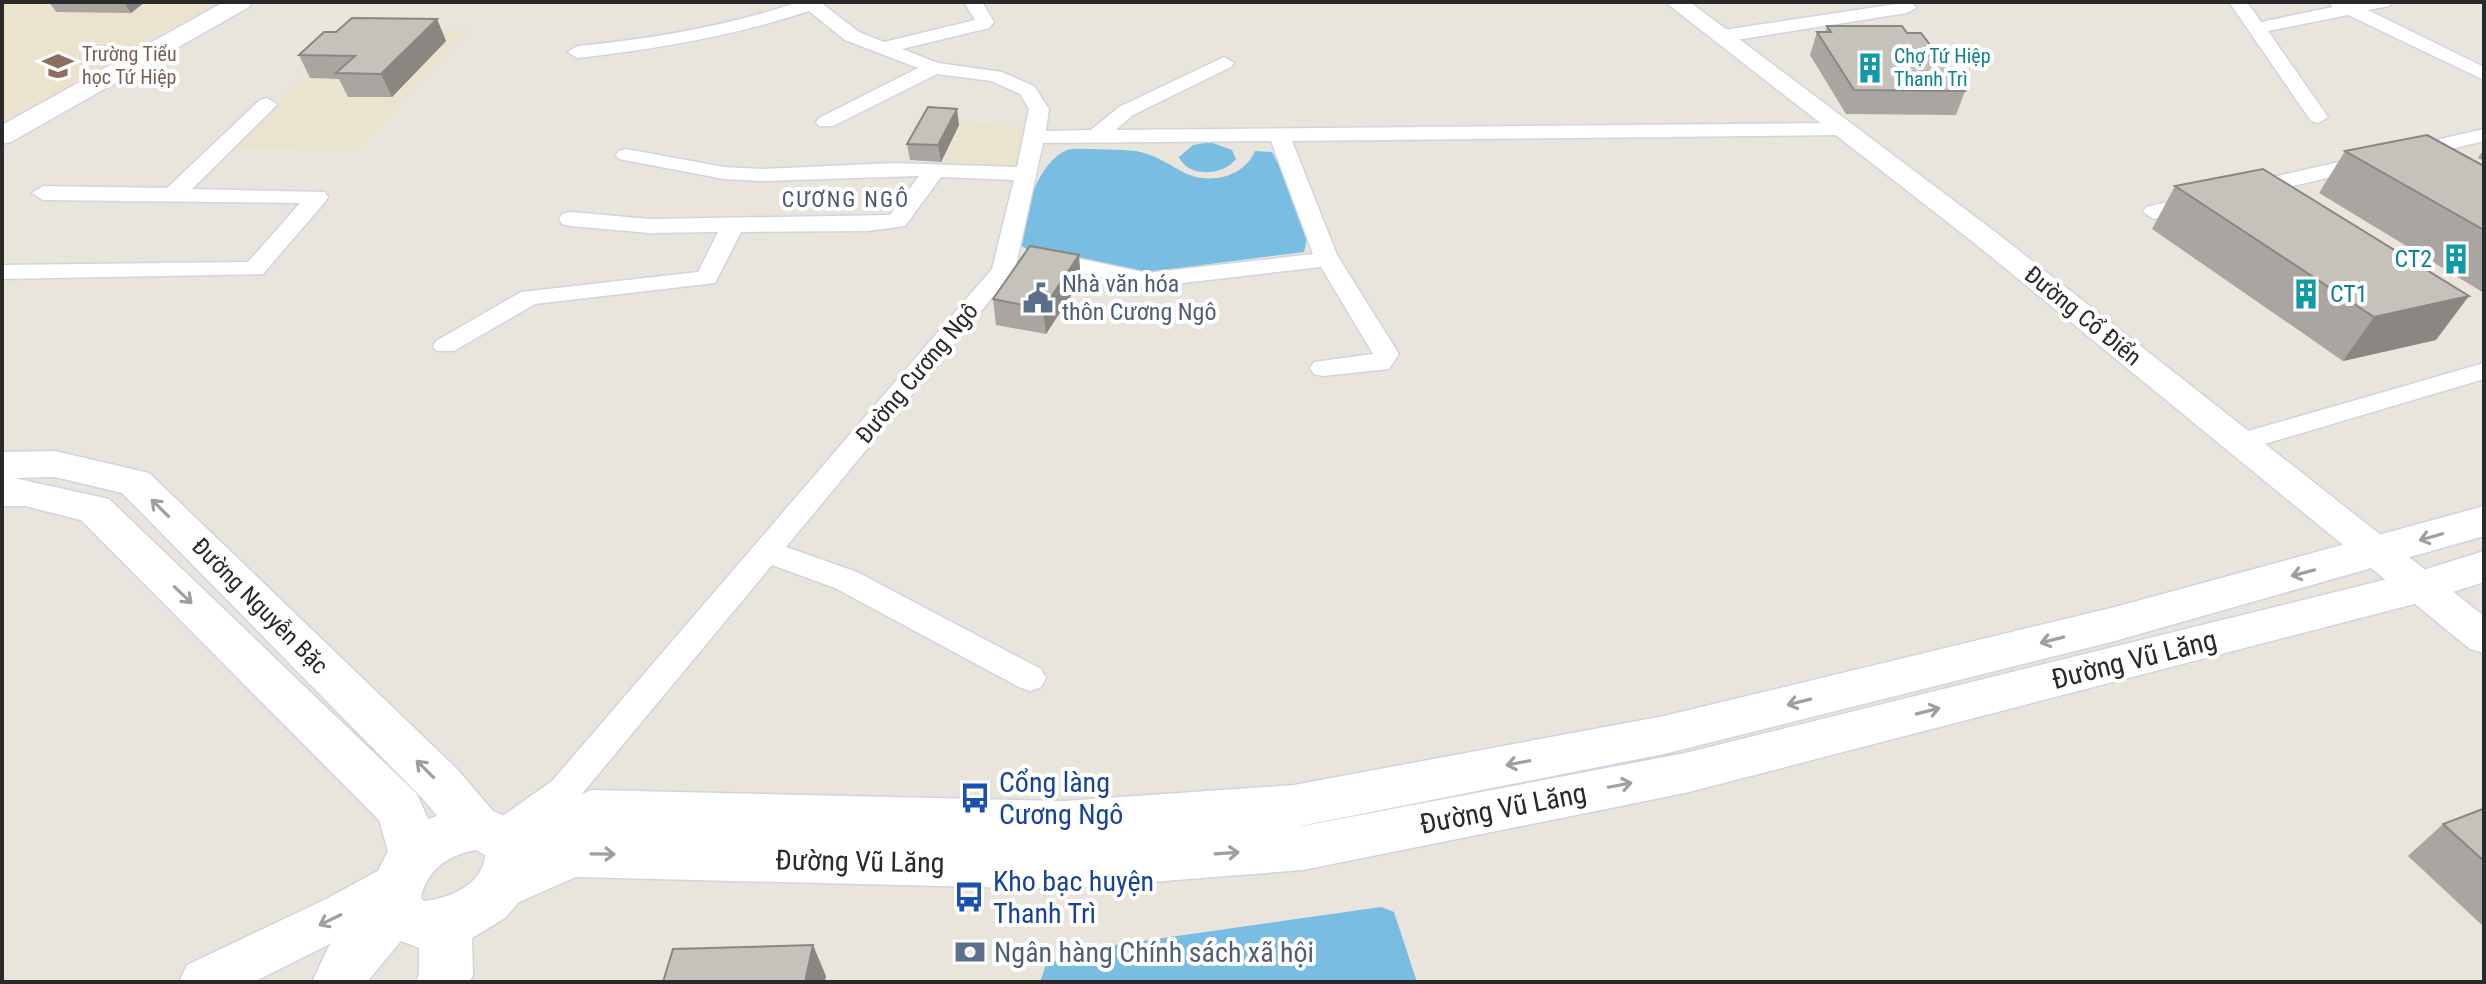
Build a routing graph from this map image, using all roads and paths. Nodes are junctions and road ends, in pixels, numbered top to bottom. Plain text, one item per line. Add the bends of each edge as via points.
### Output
1 (241, 2) edge
2 (973, 2) edge
3 (1903, 2) edge
4 (2238, 2) edge
5 (2383, 2) edge
6 (810, 3) edge
7 (1675, 3) edge
8 (2343, 5) edge
9 (1850, 9) edge
10 (2257, 28) junction
11 (1723, 36) junction
12 (883, 48) junction
13 (577, 52) dead end
14 (1224, 63) dead end
15 (934, 68) junction
16 (2484, 74) edge
17 (267, 104) dead end
18 (2318, 117) dead end
19 (826, 122) dead end
20 (1841, 129) junction
21 (2484, 135) edge
22 (2, 136) edge
23 (1280, 136) junction
24 (1035, 137) junction
25 (1096, 137) junction
26 (626, 155) dead end
27 (935, 170) junction
28 (1027, 174) junction
29 (43, 193) dead end
30 (175, 193) junction
31 (2154, 212) dead end
32 (570, 219) dead end
33 (733, 225) junction
34 (1007, 251) junction
35 (1327, 259) junction
36 (2, 272) edge
37 (445, 346) dead end
38 (1323, 368) dead end
39 (2484, 371) edge
40 (2241, 442) junction
41 (2, 465) edge
42 (87, 472) junction
43 (2, 492) edge
44 (51, 498) junction
45 (2484, 521) edge
46 (768, 552) junction
47 (2378, 552) junction
48 (2484, 566) edge
49 (2422, 586) junction
50 (2484, 638) edge
51 (1030, 678) dead end
52 (1869, 705) junction
53 (498, 850) junction
54 (414, 892) junction
55 (204, 982) edge
56 (339, 982) edge
57 (443, 982) edge

1 - 22 street
2 - 12 street via 983,24
3 - 9 street via 1907,8
4 - 10 street
5 - 8 street
6 - 12 street, Đường Cương Ngô via 852,36
6 - 13 street via 761,21 661,44
7 - 11 street, Đường Cổ Điển
8 - 10 street
8 - 16 street
9 - 11 street
10 - 18 street
11 - 20 street, Đường Cổ Điển
12 - 15 street, Đường Cương Ngô
14 - 25 street via 1126,111
15 - 19 street
15 - 24 street, Đường Cương Ngô via 995,76 1027,90 1039,109
17 - 30 street
20 - 23 street
20 - 40 street, Đường Cổ Điển
21 - 31 street
23 - 25 street
23 - 35 street
24 - 25 street
24 - 28 street, Đường Cương Ngô
26 - 27 street via 762,175
27 - 28 street
27 - 33 street via 897,221
28 - 34 street, Đường Cương Ngô
29 - 30 street
30 - 36 street via 317,197 255,269
32 - 33 street via 650,226
33 - 37 street via 707,278 529,297
34 - 35 street via 1147,280
34 - 46 street, Đường Cương Ngô via 1003,270
35 - 38 street via 1386,354 1380,363
39 - 40 street
40 - 47 street, Đường Cổ Điển
41 - 42 main road, Đường Nguyễn Bặc via 55,464
42 - 44 main road
53 -> 42 main road, Đường Nguyễn Bặc via 441,785 135,483
43 - 44 main road, Đường Nguyễn Bặc
44 -> 54 main road, Đường Nguyễn Bặc via 95,509 400,809
45 -> 47 main road, Đường Vũ Lăng
46 - 51 street via 846,580
46 - 53 street, Đường Cương Ngô via 564,791
47 - 49 street, Đường Cổ Điển
47 -> 52 main road, Đường Vũ Lăng via 2115,624
48 - 49 main road, Đường Vũ Lăng
49 - 50 street, Đường Cổ Điển
52 -> 49 main road, Đường Vũ Lăng
52 - 53 main road, Đường Vũ Lăng via 1685,773 1303,848 1156,837 1061,866
53 - 54 main road via 456,831 434,840
53 - 54 main road via 489,902 468,916
54 -> 55 street via 343,914
54 - 56 main road via 348,964
54 - 57 main road, Đường Nguyễn Bặc via 446,974

